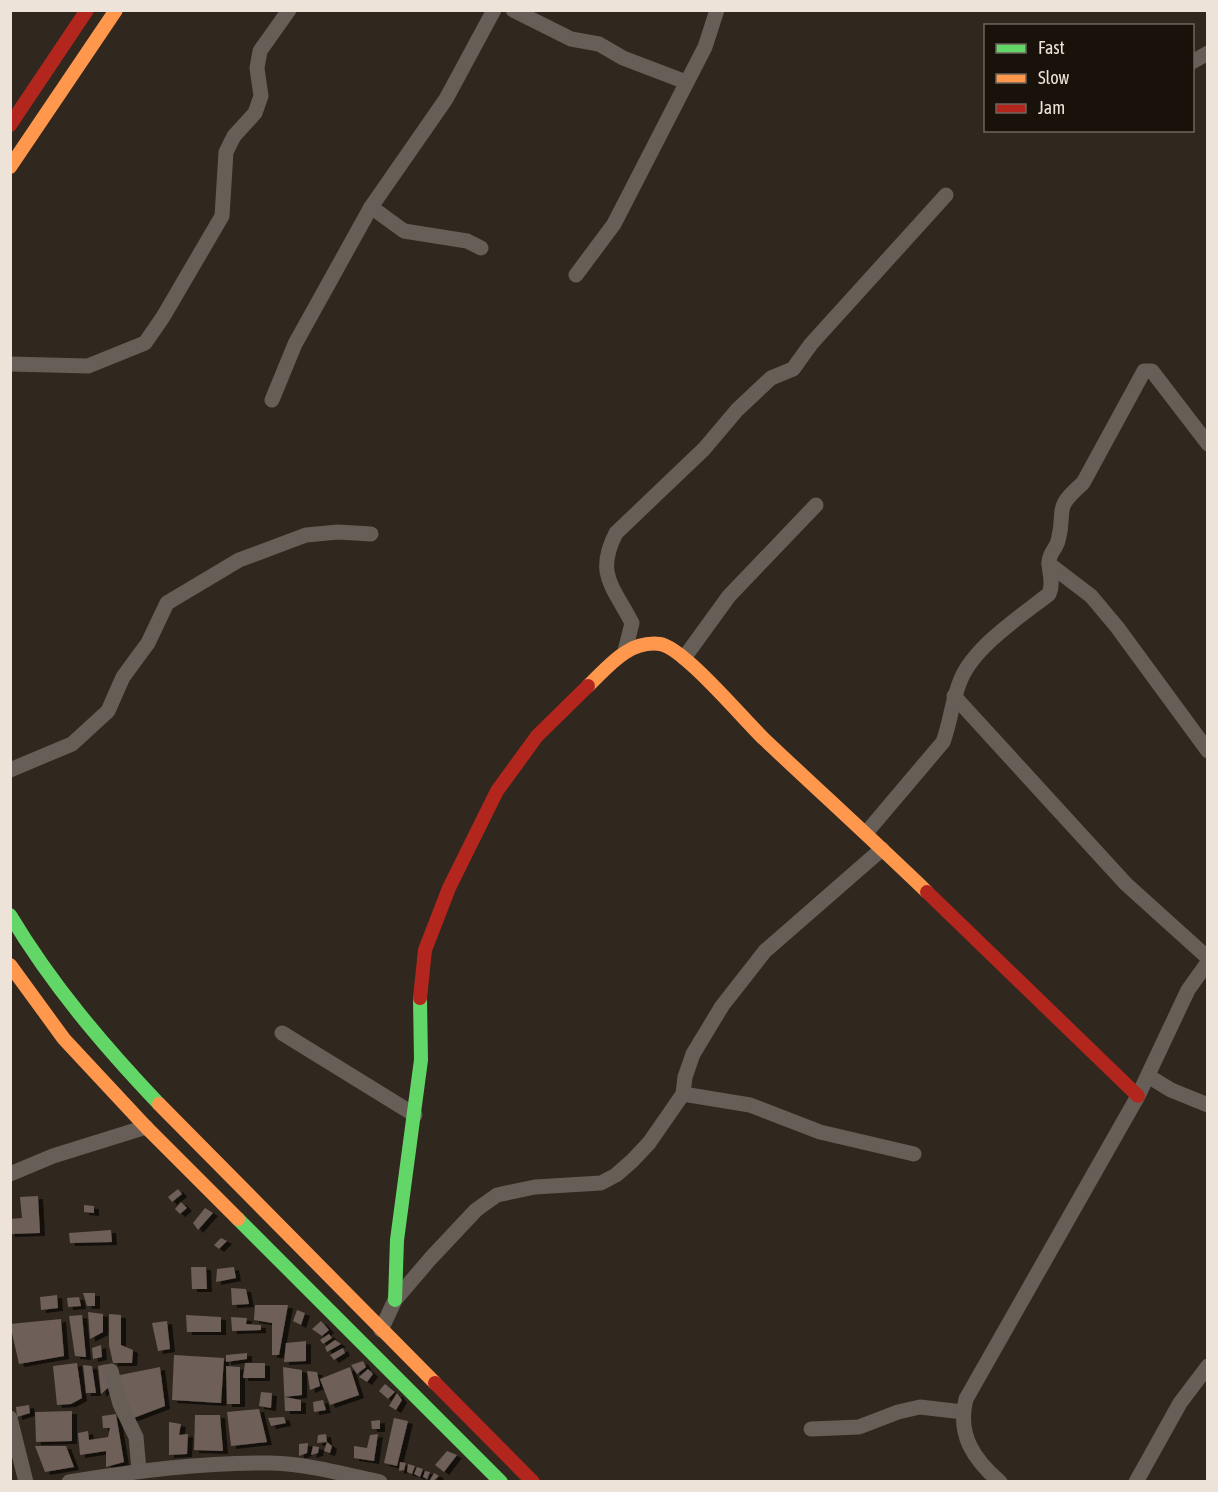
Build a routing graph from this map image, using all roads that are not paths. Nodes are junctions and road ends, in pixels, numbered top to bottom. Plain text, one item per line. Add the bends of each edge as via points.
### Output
1 (87, 10) edge
2 (116, 10) edge
3 (289, 10) edge
4 (494, 10) edge
5 (513, 10) edge
6 (717, 10) edge
7 (1208, 52) edge
8 (1194, 61) edge
9 (686, 82) junction
10 (10, 125) edge
11 (10, 167) edge
12 (946, 195) dead end
13 (371, 207) junction
14 (481, 248) dead end
15 (576, 275) dead end
16 (10, 364) edge
17 (272, 400) dead end
18 (1208, 444) edge
19 (816, 505) dead end
20 (371, 534) dead end
21 (1049, 564) junction
22 (625, 651) junction
23 (684, 658) junction
24 (954, 696) junction
25 (1208, 751) edge
26 (10, 770) edge
27 (866, 833) junction
28 (882, 849) junction
29 (10, 915) edge
30 (1208, 960) edge
31 (10, 965) edge
32 (81, 1020) junction
33 (282, 1033) dead end
34 (64, 1039) junction
35 (1148, 1076) junction
36 (683, 1094) junction
37 (1138, 1096) junction
38 (1208, 1105) edge
39 (415, 1115) junction
40 (146, 1127) junction
41 (914, 1154) dead end
42 (10, 1174) edge
43 (395, 1300) junction
44 (381, 1330) junction
45 (1208, 1366) edge
46 (111, 1371) dead end
47 (963, 1412) junction
48 (10, 1418) edge
49 (811, 1429) dead end
50 (139, 1470) junction
51 (26, 1482) edge
52 (69, 1482) edge
53 (380, 1482) edge
54 (501, 1482) edge
55 (533, 1482) edge
56 (1000, 1482) edge
57 (1136, 1482) edge

1 - 10 street
2 - 11 street
3 - 16 street via 260,51 257,68 261,96 255,113 234,136 226,152 222,216 145,343 88,366
4 - 13 street via 446,99
5 - 9 street via 571,39 599,44 623,58
6 - 9 street via 705,47
7 - 8 street
9 - 15 street via 614,224
12 - 22 street via 793,369 771,378 616,533 604,571 632,623
13 - 14 street via 404,231 467,241
13 - 17 street via 295,344
18 - 21 street via 1152,371 1144,371 1083,483 1060,509 1058,540
19 - 23 street via 729,596
20 - 26 street via 306,535 239,560 167,603 148,643 123,677 108,711 72,744
21 - 24 street via 1053,586 1048,594 974,660
21 - 25 street via 1091,596
22 - 23 street via 645,644 662,644
22 - 39 street via 531,746 497,791 449,888 425,950
23 - 27 street
24 - 27 street via 950,726 943,742
24 - 30 street via 1126,884
27 - 28 street
28 - 36 street via 765,951 722,1006 693,1054
28 - 37 street
29 - 32 street via 32,953
30 - 35 street via 1188,990
31 - 34 street
32 - 34 street
32 - 44 street via 166,1114
33 - 39 street
34 - 40 street
35 - 37 street
35 - 38 street
36 - 41 street via 750,1105 820,1132
36 - 43 street via 649,1143 616,1175 585,1186 535,1187 497,1195 468,1217
37 - 47 street via 966,1399
39 - 43 street via 397,1240
40 - 42 street
40 - 54 street
43 - 44 street
44 - 55 street
45 - 57 street via 1180,1403
46 - 50 street via 120,1404 136,1437
47 - 49 street via 920,1407 859,1427
47 - 56 street via 963,1428 974,1455
48 - 51 street
50 - 52 street
50 - 53 street via 273,1463

